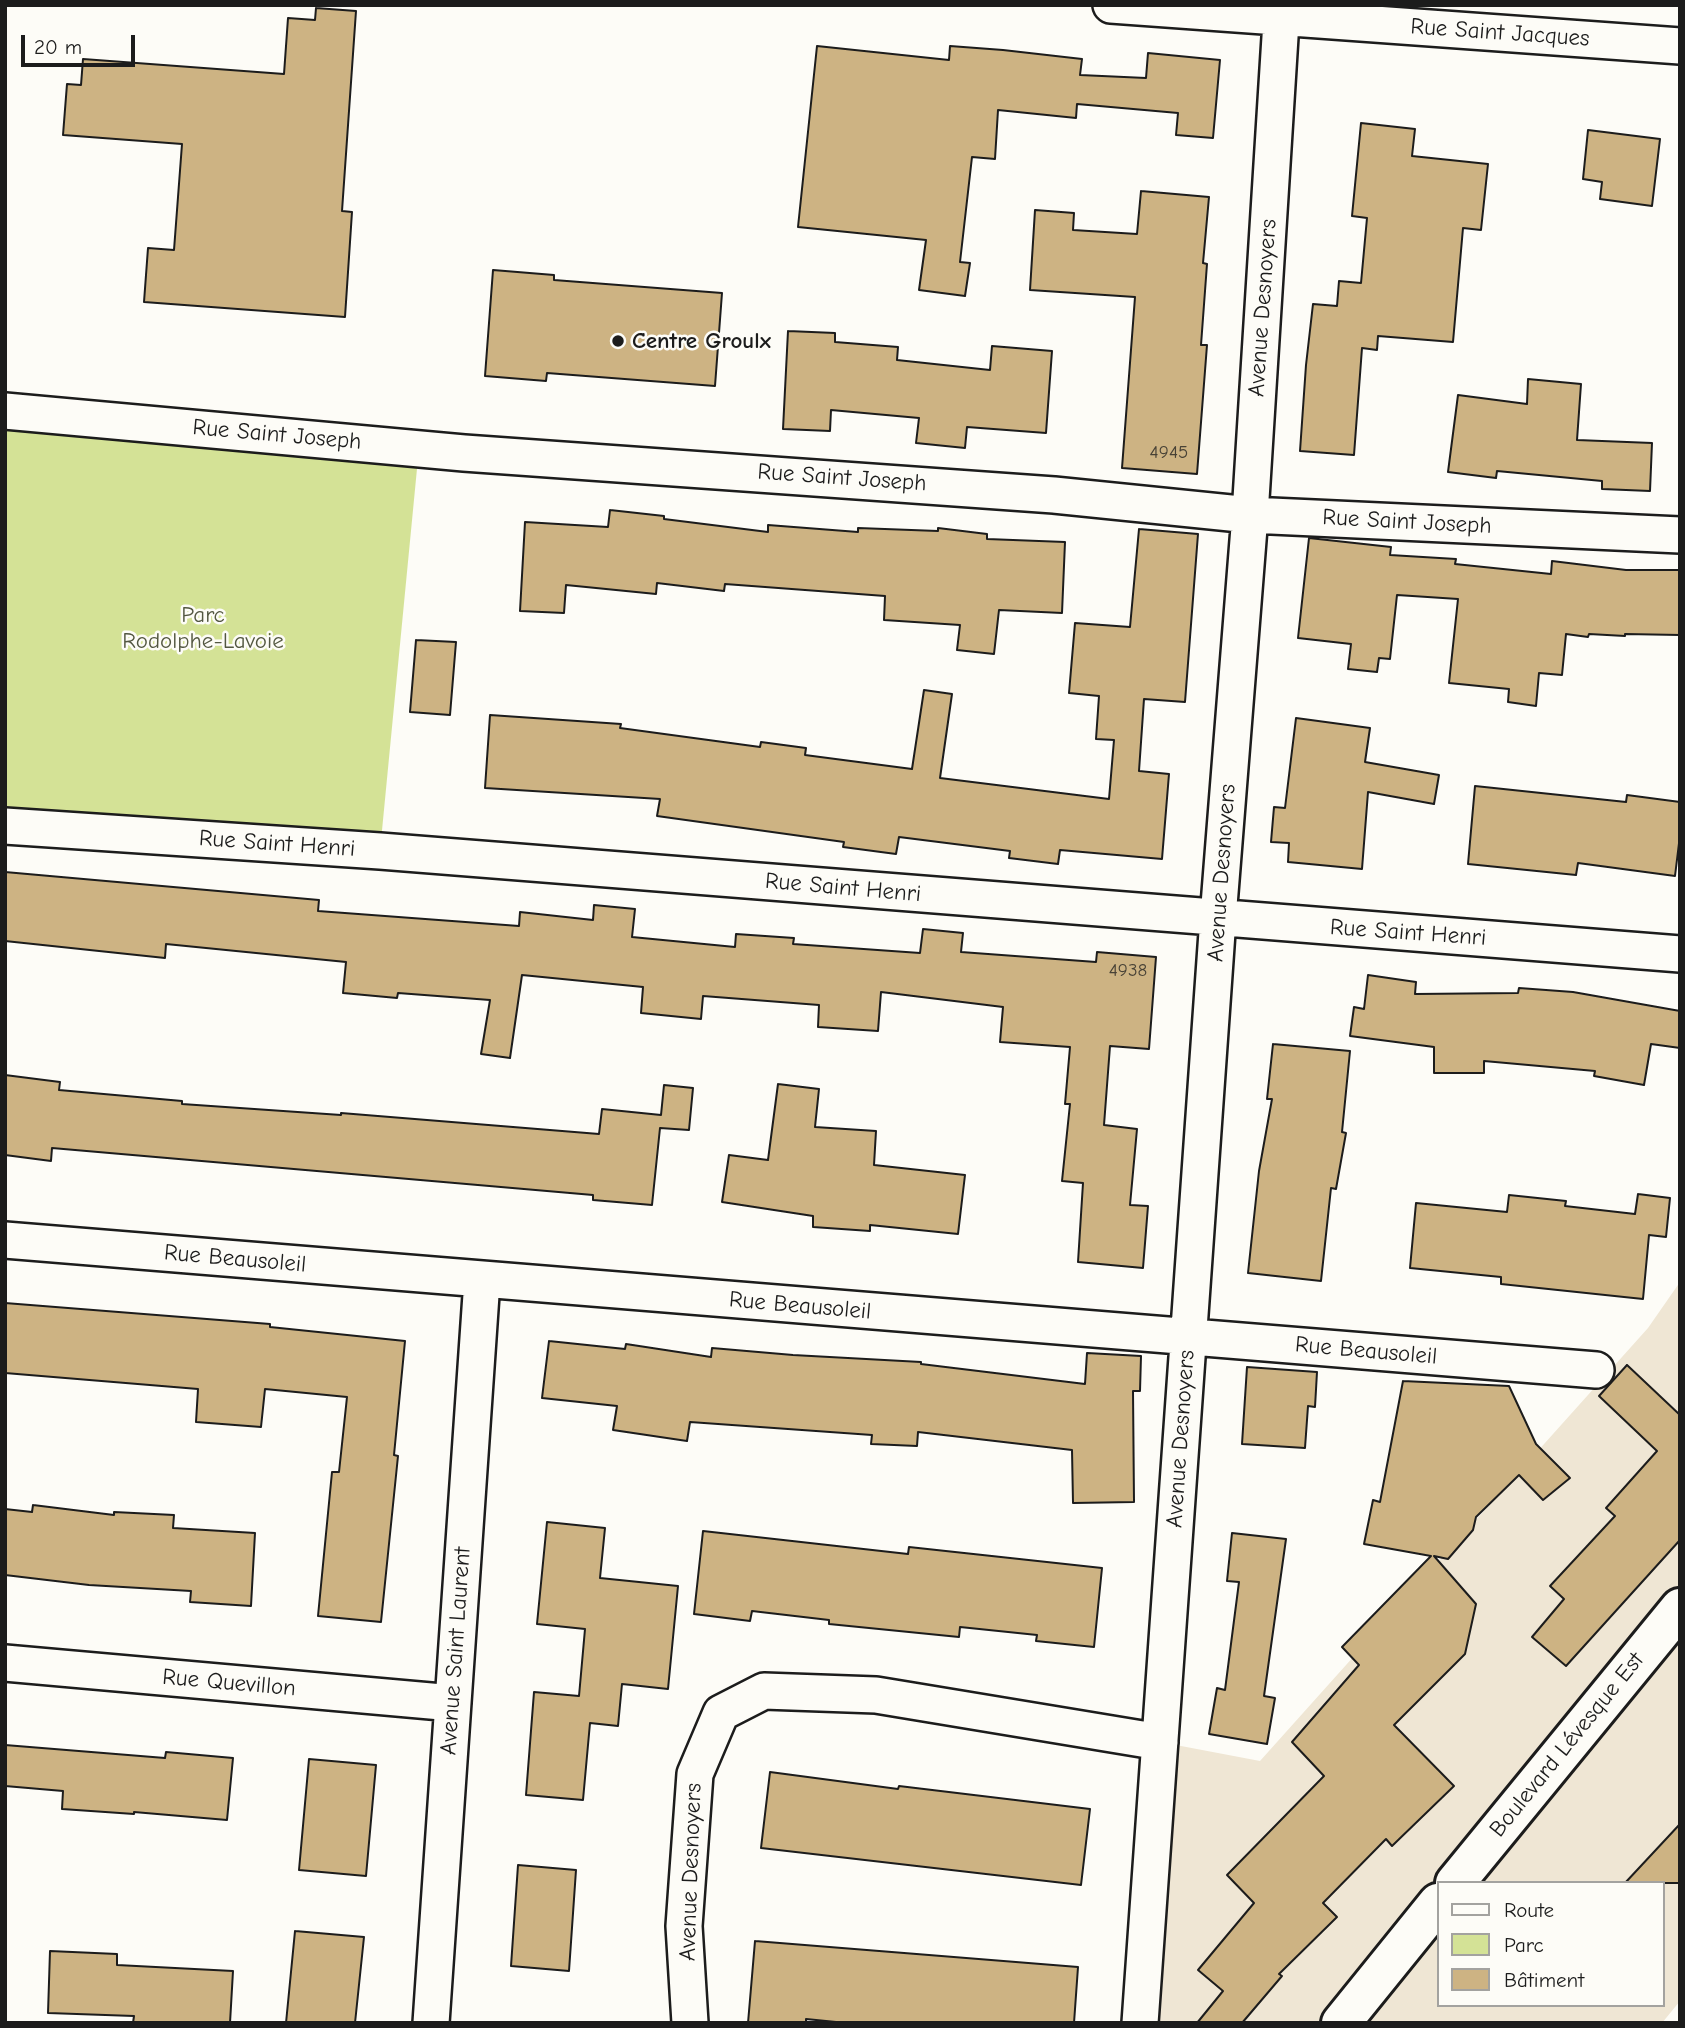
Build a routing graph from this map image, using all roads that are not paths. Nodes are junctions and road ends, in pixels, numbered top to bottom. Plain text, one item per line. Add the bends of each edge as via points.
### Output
1 (1111, 5) edge
2 (1282, 11) edge
3 (1680, 46) edge
4 (5, 411) edge
5 (1250, 515) junction
6 (1680, 535) edge
7 (5, 826) edge
8 (1218, 918) junction
9 (1680, 954) edge
10 (5, 1240) edge
11 (482, 1280) junction
12 (1189, 1337) junction
13 (1596, 1370) dead end
14 (1680, 1608) edge
15 (5, 1663) edge
16 (453, 1703) junction
17 (1160, 1742) junction
18 (1457, 1881) edge
19 (1436, 1905) edge
20 (431, 2023) edge
21 (690, 2023) edge
22 (1140, 2023) edge
23 (1341, 2023) edge

1 - 2 street, Rue Saint Jacques
2 - 3 street, Rue Saint Jacques
2 - 5 street, Avenue Desnoyers
4 - 5 street, Rue Saint Joseph via 464,453 1042,494
5 - 6 street, Rue Saint Joseph
5 - 8 street, Avenue Desnoyers
7 - 8 street, Rue Saint Henri
8 - 9 street, Rue Saint Henri
8 - 12 street, Avenue Desnoyers
10 - 11 street, Rue Beausoleil
11 - 12 street, Rue Beausoleil
11 - 16 street, Avenue Saint Laurent
12 - 13 street, Rue Beausoleil
12 - 17 street, Avenue Desnoyers
14 - 18 street, Boulevard Lévesque Est
15 - 16 street, Rue Quevillon
16 - 20 street, Avenue Saint Laurent
17 - 21 street, Avenue Desnoyers via 876,1695 764,1691 721,1713 695,1774 684,1926
17 - 22 street, Avenue Desnoyers
19 - 23 street

